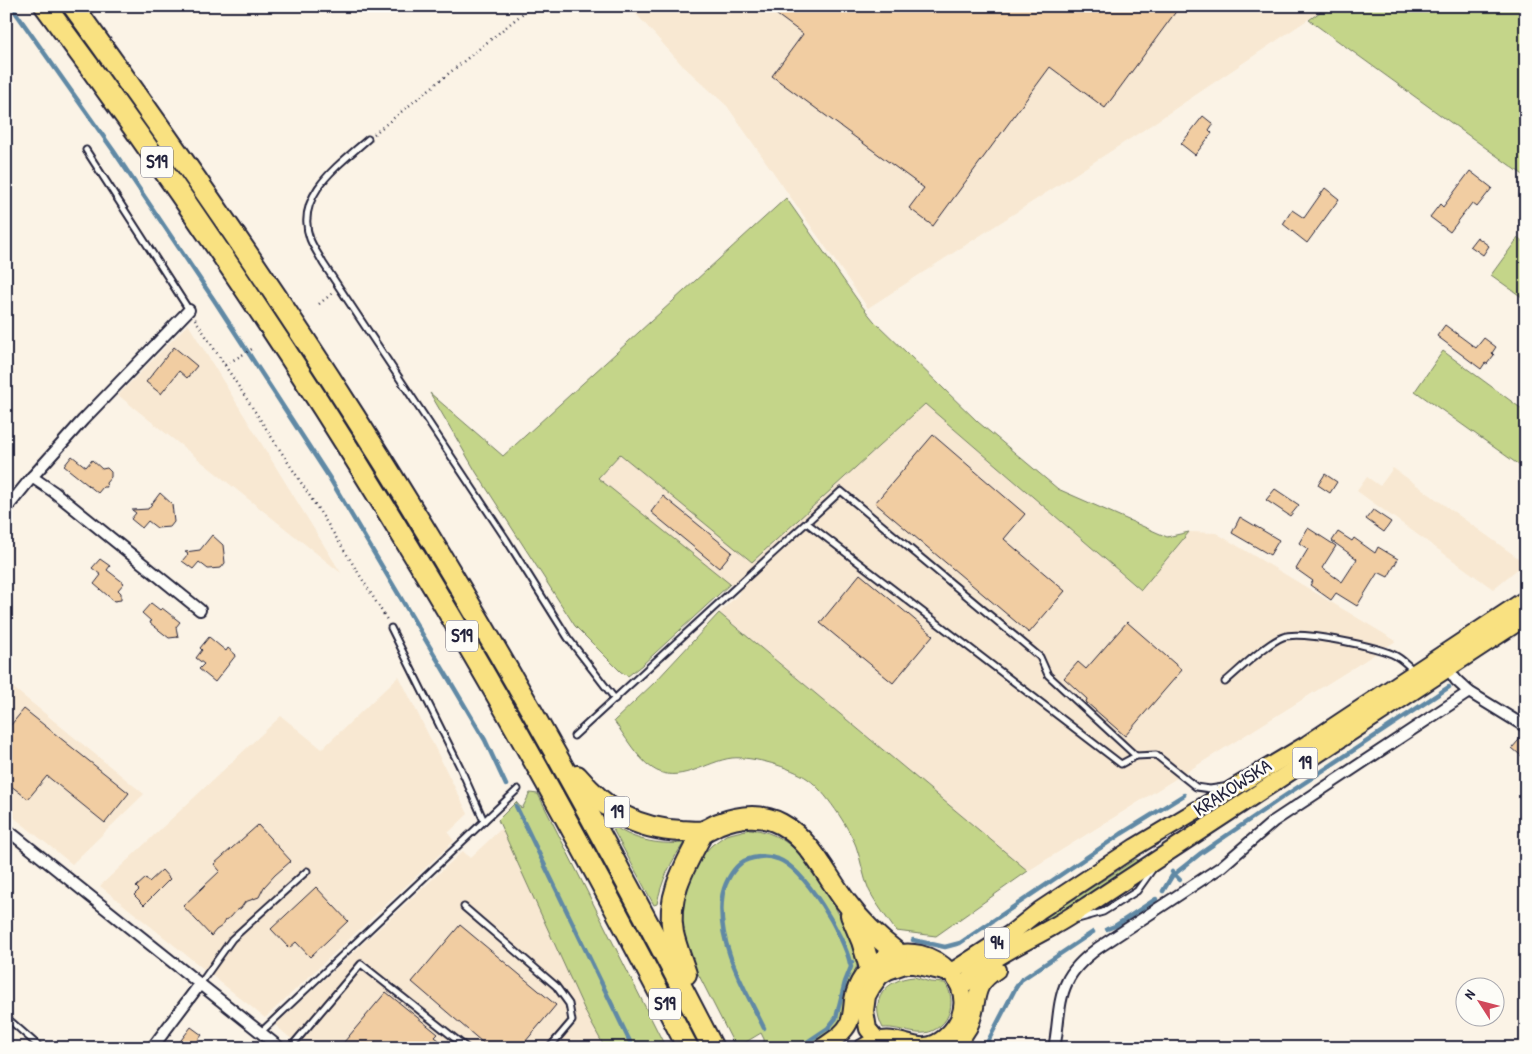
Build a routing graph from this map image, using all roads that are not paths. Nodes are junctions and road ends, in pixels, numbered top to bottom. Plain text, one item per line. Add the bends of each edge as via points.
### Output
1 (45, 6) edge
2 (73, 6) edge
3 (368, 139) road end
4 (86, 150) dead end
5 (189, 310) joint
6 (32, 477) junction
7 (6, 509) edge
8 (807, 523) junction
9 (1526, 599) edge
10 (200, 610) dead end
11 (1526, 617) edge
12 (391, 628) road end
13 (1444, 663) junction
14 (1417, 672) junction
15 (1225, 682) dead end
16 (1473, 694) junction
17 (615, 699) junction
18 (1526, 727) edge
19 (574, 736) dead end
20 (554, 748) junction
21 (1136, 756) junction
22 (1246, 782) junction
23 (518, 789) dead end
24 (484, 821) junction
25 (6, 829) edge
26 (703, 832) junction
27 (306, 872) dead end
28 (847, 904) junction
29 (464, 907) dead end
30 (1040, 910) joint
31 (1054, 926) junction
32 (897, 953) junction
33 (944, 966) junction
34 (872, 975) junction
35 (200, 984) junction
36 (961, 988) junction
37 (6, 1017) edge
38 (866, 1020) junction
39 (701, 1024) junction
40 (261, 1032) junction
41 (956, 1041) edge
42 (882, 1044) edge
43 (40, 1048) edge
44 (152, 1048) edge
45 (280, 1048) edge
46 (290, 1048) edge
47 (467, 1048) edge
48 (549, 1048) edge
49 (688, 1048) edge
50 (714, 1048) edge
51 (821, 1048) edge
52 (837, 1048) edge
53 (862, 1048) edge
54 (1054, 1048) edge

1 - 49 highway, S19 via 255,306 403,536 547,782
2 - 20 highway, S19 via 161,127 356,418
3 - 17 lane via 327,176 316,191 308,210 310,239 568,638
4 - 5 lane
5 - 6 street
6 - 7 street
6 - 10 street
8 - 17 lane
8 - 21 lane via 1121,764
8 - 21 lane via 841,491 1040,657 1048,675
9 - 13 main road, KRAKOWSKA / 19
11 - 13 main road, KRAKOWSKA / 19
12 - 24 lane
13 - 14 main road, KRAKOWSKA / 19
13 - 16 street via 1456,680
13 - 31 main road, KRAKOWSKA / 19 via 1163,856
14 - 15 lane via 1396,656 1380,650 1303,634 1283,636
14 - 22 main road, KRAKOWSKA / 19
16 - 18 street
16 - 54 street via 1274,822 1221,866 1087,957 1067,983
17 - 19 lane
20 - 26 highway, 19 via 590,791 627,818 657,829
20 - 39 highway, S19
21 - 22 lane via 1156,755 1200,788 1214,789
22 - 30 main road, KRAKOWSKA / 19
23 - 24 lane
24 - 40 lane
25 - 35 street
26 - 28 highway, 19 via 739,817 760,817 780,824 797,835 810,850
26 - 39 highway via 677,883 672,910 673,933
27 - 35 lane via 232,939
28 - 32 highway, 19
28 - 34 highway
29 - 48 lane via 556,986 569,1004 572,1021
30 - 33 main road, KRAKOWSKA / 94 via 964,964
31 - 36 main road, KRAKOWSKA / 19 via 980,970
31 - 41 main road, 19 via 1029,949 982,982 972,1020
32 - 33 main road via 929,956
32 - 34 main road via 883,959
33 - 34 main road via 936,971 905,965
33 - 36 main road
34 - 38 main road via 866,1000
34 - 51 main road via 858,984 852,1014 845,1029
35 - 40 street
35 - 44 street
36 - 41 main road via 962,1009
37 - 43 lane
38 - 42 main road via 868,1029
38 - 52 main road
39 - 50 highway, S19
40 - 45 street
41 - 42 main road, 19 via 942,1039 926,1046 895,1040
42 - 53 main road, 19 via 868,1044
46 - 47 lane via 361,964

